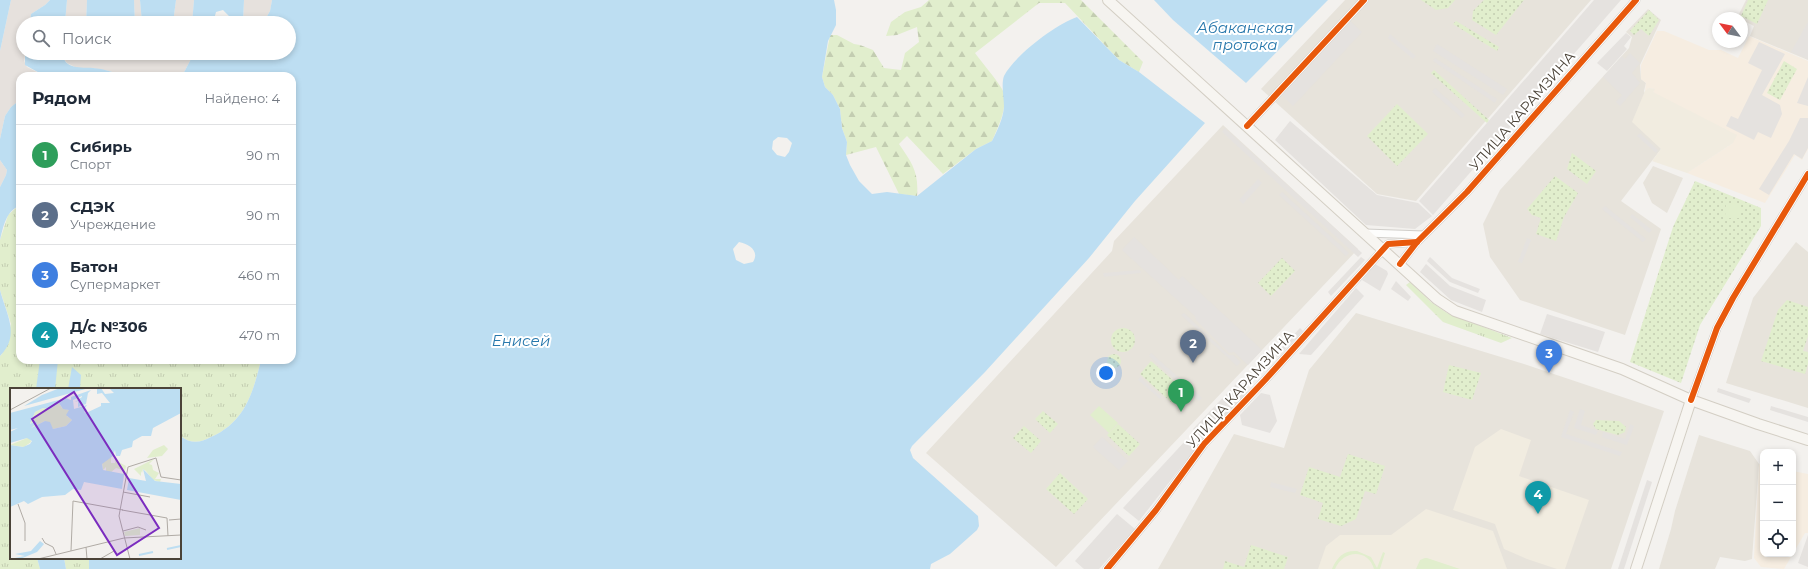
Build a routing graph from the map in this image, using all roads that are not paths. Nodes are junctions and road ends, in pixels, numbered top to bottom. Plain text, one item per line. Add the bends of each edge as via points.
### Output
1 (1108, 0) edge
2 (1364, 0) edge
3 (1636, 0) edge
4 (1247, 126) junction
5 (1808, 174) edge
6 (1365, 233) junction
7 (1424, 235) junction
8 (1417, 242) junction
9 (1383, 249) junction
10 (1400, 264) junction
11 (1692, 400) junction
12 (1808, 440) edge
13 (1107, 569) edge
14 (1636, 569) edge

1 - 4 main road
2 - 4 street
3 - 7 street, УЛИЦА КАРАМЗИНА via 1467,192
4 - 6 main road
5 - 11 street via 1732,298 1717,328
6 - 7 street
6 - 9 main road
7 - 8 street, УЛИЦА КАРАМЗИНА
8 - 9 street via 1390,242
8 - 10 street, УЛИЦА КАРАМЗИНА
9 - 10 main road
9 - 13 street, УЛИЦА КАРАМЗИНА via 1204,444 1156,510
10 - 11 main road via 1437,299 1455,311 1622,369
11 - 12 main road
11 - 14 main road

